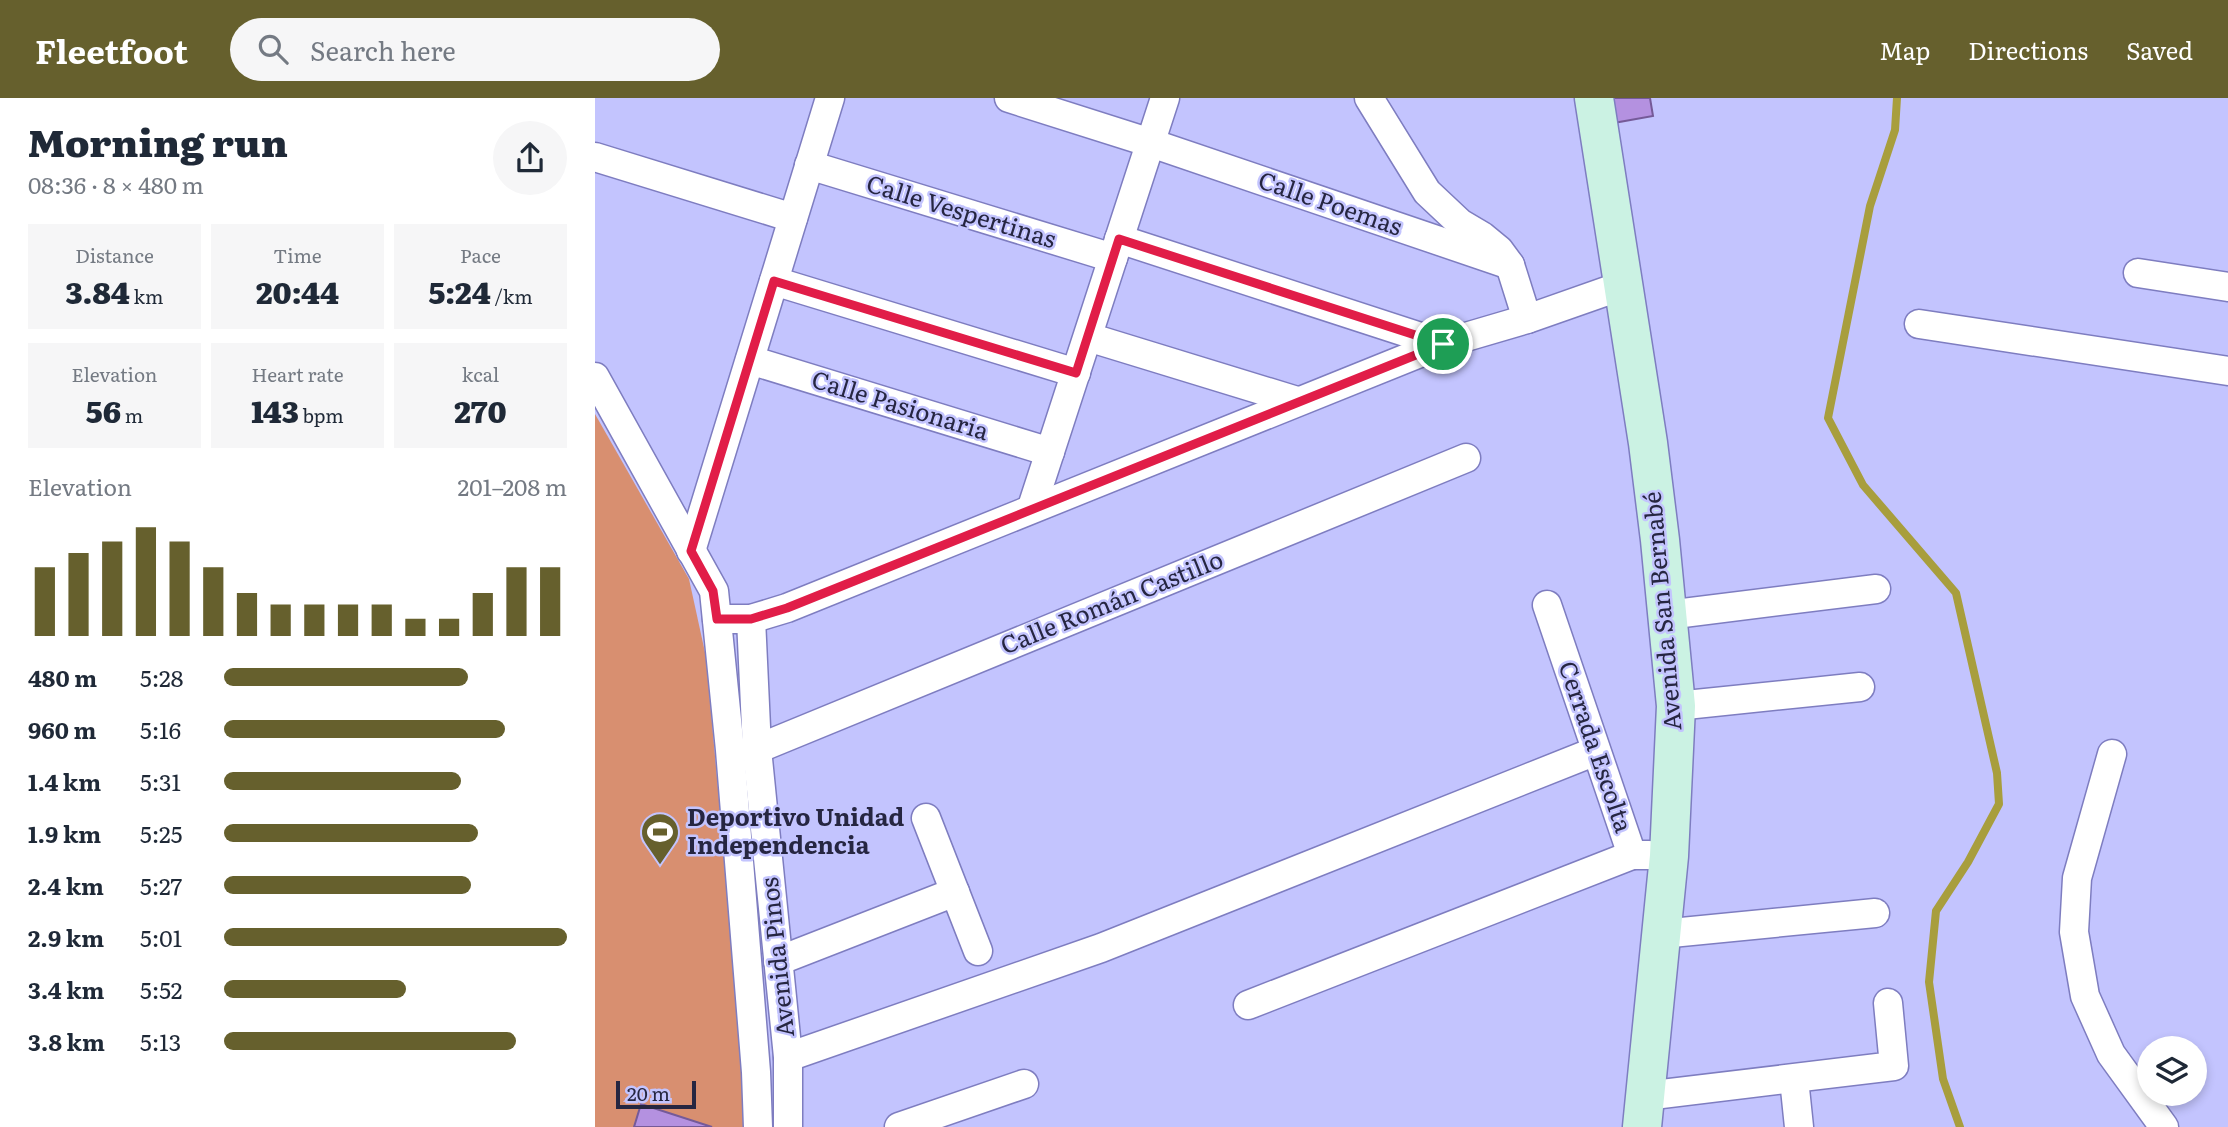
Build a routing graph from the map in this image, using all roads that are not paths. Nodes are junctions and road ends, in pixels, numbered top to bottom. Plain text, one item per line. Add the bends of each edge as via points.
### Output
1 (830, 98) edge
2 (1009, 98) edge
3 (1165, 98) edge
4 (1369, 98) edge
5 (1594, 98) edge
6 (1151, 143) junction
7 (595, 158) edge
8 (809, 165) junction
9 (793, 218) junction
10 (1116, 248) junction
11 (1510, 265) junction
12 (2138, 273) dead end
13 (774, 281) junction
14 (1624, 285) junction
15 (2228, 287) edge
16 (1527, 319) junction
17 (1919, 324) dead end
18 (1088, 337) junction
19 (1443, 344) junction
20 (750, 360) junction
21 (2228, 371) edge
22 (1076, 373) junction
23 (595, 377) edge
24 (1297, 401) junction
25 (1050, 452) junction
26 (1466, 458) dead end
27 (1033, 508) junction
28 (691, 551) junction
29 (1876, 589) dead end
30 (1547, 605) dead end
31 (1667, 615) junction
32 (717, 619) junction
33 (751, 619) junction
34 (1860, 687) dead end
35 (1676, 706) junction
36 (757, 749) junction
37 (1596, 751) junction
38 (2112, 754) dead end
39 (926, 818) dead end
40 (1651, 855) junction
41 (955, 892) junction
42 (1875, 913) dead end
43 (1661, 934) junction
44 (978, 951) dead end
45 (778, 961) junction
46 (1888, 1003) dead end
47 (1248, 1005) dead end
48 (788, 1057) junction
49 (1794, 1079) junction
50 (1024, 1083) dead end
51 (1643, 1112) edge
52 (758, 1127) edge
53 (788, 1127) edge
54 (899, 1127) edge
55 (1799, 1127) edge
56 (2164, 1127) edge

1 - 8 street
2 - 6 street, Calle Poemas
3 - 6 street
4 - 11 street via 1427,192 1499,250
5 - 14 main road, Avenida San Bernabé
6 - 10 street
6 - 11 street, Calle Poemas
7 - 9 street
8 - 9 street
8 - 10 street, Calle Vespertinas
9 - 13 street
10 - 18 street
10 - 19 street, Calle Vespertinas
11 - 16 street
12 - 15 street
13 - 20 street
13 - 22 street
14 - 16 street
14 - 31 main road, Avenida San Bernabé
16 - 19 street
17 - 21 street
18 - 22 street
18 - 24 street
19 - 24 street
20 - 25 street, Calle Pasionaria
20 - 28 street
22 - 25 street
23 - 28 street, Avenida Pinos
24 - 27 street
25 - 27 street
26 - 36 street, Calle Román Castillo
27 - 33 street
28 - 32 street, Avenida Pinos via 713,591
29 - 31 street
30 - 37 street, Cerrada Escolta
31 - 35 main road, Avenida San Bernabé
32 - 33 street
32 - 52 street, Avenida Pinos
33 - 36 street, Avenida Pinos
34 - 35 street
35 - 40 main road, Avenida San Bernabé
36 - 45 street, Avenida Pinos
37 - 40 street, Cerrada Escolta
37 - 48 street via 1101,948
38 - 56 street via 2077,878 2074,932 2085,996 2111,1054
39 - 41 street
40 - 43 main road, Avenida San Bernabé
40 - 47 street
41 - 44 street
41 - 45 street
42 - 43 street
43 - 51 main road, Avenida San Bernabé
45 - 48 street, Avenida Pinos
46 - 49 street via 1894,1066
48 - 53 street, Avenida Pinos
49 - 51 street
49 - 55 street
50 - 54 street

